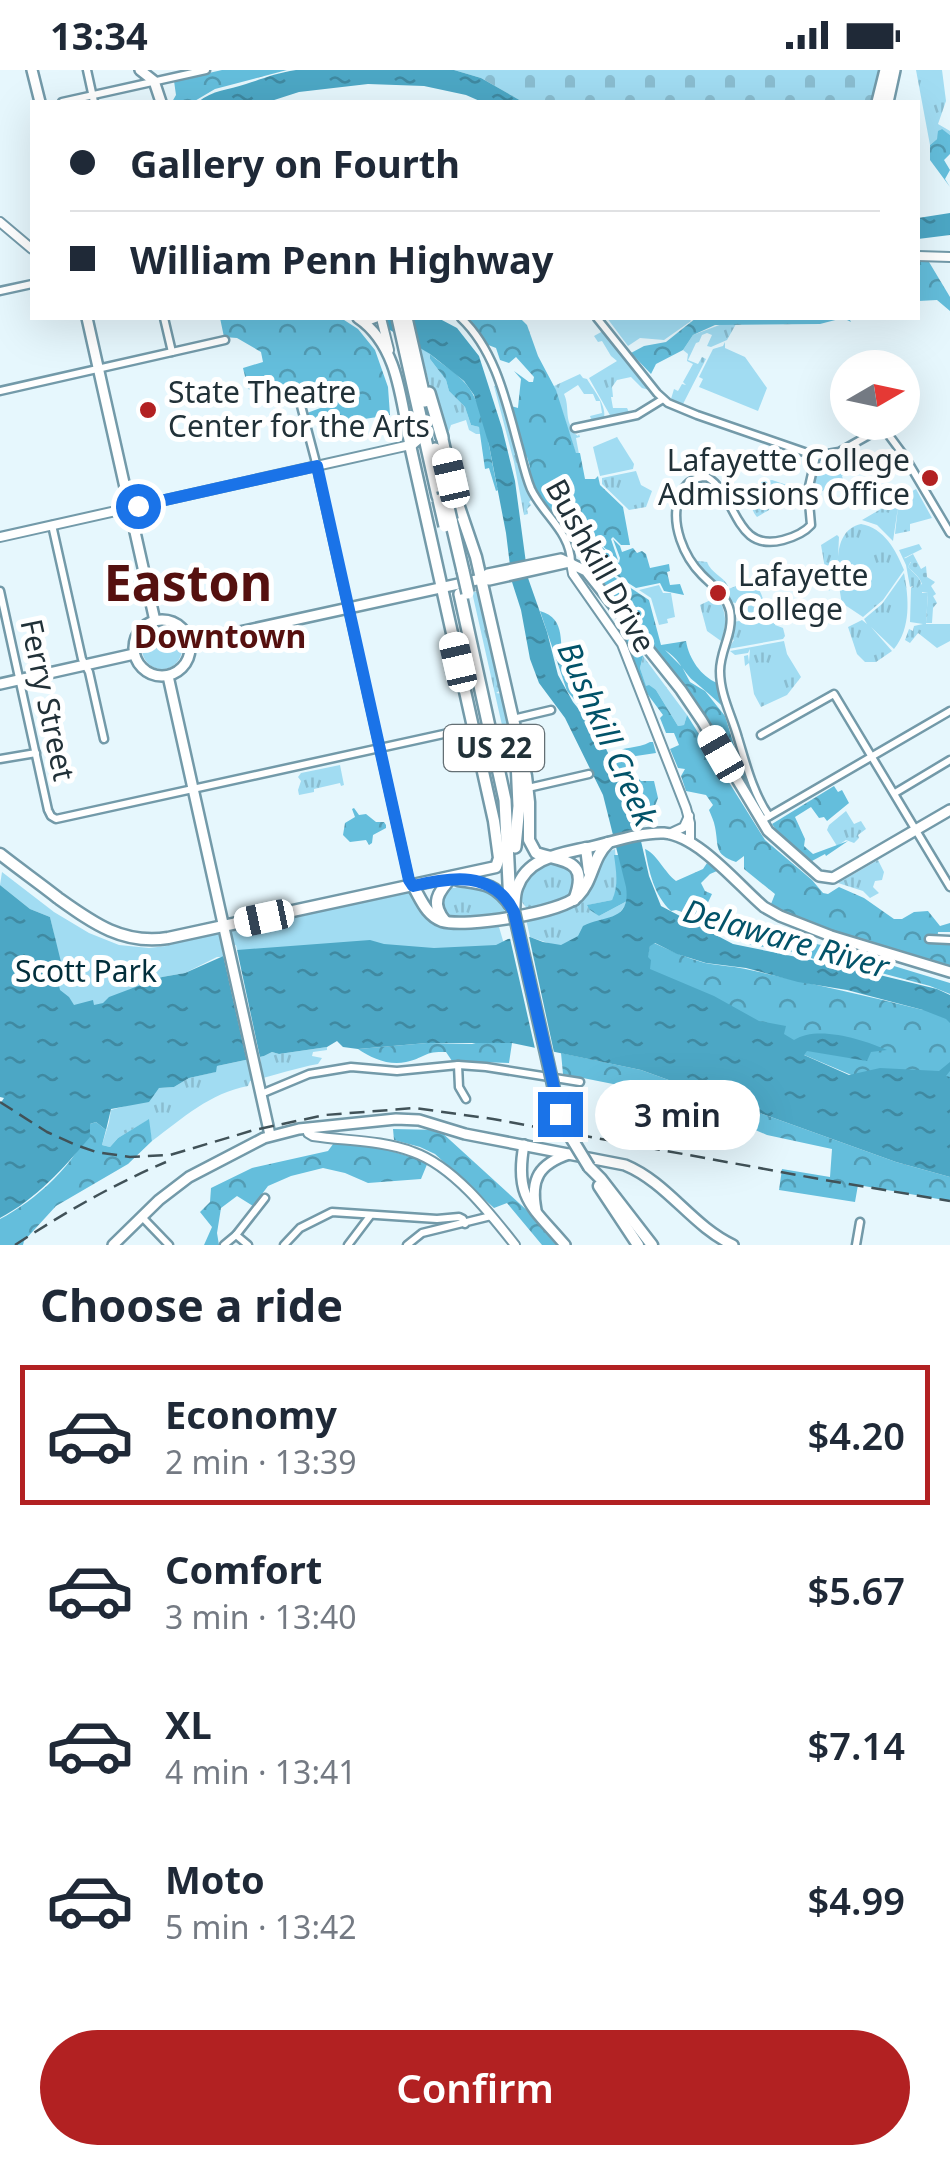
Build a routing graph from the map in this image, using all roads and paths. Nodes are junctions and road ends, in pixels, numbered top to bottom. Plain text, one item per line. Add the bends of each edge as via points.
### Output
1 (32, 70) edge
2 (87, 70) edge
3 (140, 70) edge
4 (152, 70) edge
5 (206, 70) edge
6 (886, 70) edge
7 (894, 70) edge
8 (154, 82) junction
9 (94, 99) edge
10 (40, 100) edge
11 (160, 100) edge
12 (878, 100) edge
13 (887, 100) edge
14 (0, 222) edge
15 (30, 247) edge
16 (920, 256) edge
17 (950, 256) edge
18 (30, 284) edge
19 (0, 291) edge
20 (87, 320) edge
21 (164, 320) edge
22 (372, 320) edge
23 (399, 320) edge
24 (406, 320) edge
25 (463, 320) edge
26 (599, 320) edge
27 (225, 340) dead end
28 (406, 341) junction
29 (172, 352) junction
30 (390, 354) junction
31 (99, 369) junction
32 (0, 391) edge
33 (663, 399) junction
34 (300, 402) dead end
35 (575, 428) dead end
36 (442, 438) joint
37 (410, 445) junction
38 (816, 456) junction
39 (317, 466) junction
40 (457, 501) junction
41 (130, 508) junction
42 (426, 518) junction
43 (52, 525) junction
44 (0, 537) edge
45 (950, 537) edge
46 (570, 562) junction
47 (480, 579) junction
48 (441, 588) junction
49 (0, 591) edge
50 (464, 594) junction
51 (348, 608) junction
52 (2, 610) edge
53 (155, 621) junction
54 (189, 643) junction
55 (134, 654) junction
56 (86, 665) junction
57 (168, 676) junction
58 (20, 680) junction
59 (0, 684) edge
60 (551, 710) dead end
61 (950, 711) edge
62 (512, 719) junction
63 (473, 728) junction
64 (761, 734) dead end
65 (516, 737) junction
66 (104, 739) dead end
67 (380, 748) junction
68 (36, 752) junction
69 (872, 756) junction
70 (0, 759) edge
71 (950, 760) edge
72 (589, 774) dead end
73 (528, 788) junction
74 (193, 789) junction
75 (895, 792) junction
76 (505, 800) junction
77 (950, 810) edge
78 (688, 816) junction
79 (765, 819) junction
80 (917, 829) junction
81 (669, 834) junction
82 (611, 842) junction
83 (690, 842) junction
84 (515, 847) junction
85 (586, 848) junction
86 (0, 854) edge
87 (548, 856) junction
88 (452, 877) junction
89 (588, 878) junction
90 (413, 886) junction
91 (950, 887) edge
92 (574, 900) junction
93 (513, 903) junction
94 (446, 922) junction
95 (224, 926) junction
96 (929, 938) dead end
97 (950, 940) edge
98 (950, 972) edge
99 (458, 1065) junction
100 (580, 1082) dead end
101 (261, 1094) junction
102 (466, 1099) dead end
103 (307, 1128) junction
104 (270, 1136) junction
105 (527, 1146) junction
106 (571, 1153) junction
107 (589, 1167) junction
108 (265, 1198) dead end
109 (537, 1211) junction
110 (141, 1216) junction
111 (371, 1216) junction
112 (491, 1216) junction
113 (860, 1222) dead end
114 (465, 1224) junction
115 (236, 1235) junction
116 (114, 1245) edge
117 (169, 1245) edge
118 (224, 1245) edge
119 (248, 1245) edge
120 (284, 1245) edge
121 (348, 1245) edge
122 (407, 1245) edge
123 (515, 1245) edge
124 (565, 1245) edge
125 (638, 1245) edge
126 (652, 1245) edge
127 (733, 1245) edge
128 (856, 1245) edge

1 - 10 main road
2 - 9 street
3 - 8 main road
4 - 8 street
5 - 8 street
6 - 12 highway
7 - 13 highway
8 - 9 street
8 - 11 main road
14 - 15 street
16 - 17 street
18 - 19 street
20 - 31 main road
21 - 29 street
22 - 30 street
22 - 30 main road
23 - 28 highway, US 22
24 - 28 highway, US 22
25 - 46 street, Bushkill Drive via 482,343 528,483 565,537
26 - 33 street
27 - 29 street
28 - 36 highway
28 - 37 highway via 418,435
28 - 50 highway, US 22, bridge
29 - 31 street
30 - 37 main road
31 - 32 street
31 - 41 main road
33 - 35 street via 637,414
33 - 38 street
34 - 39 street
36 - 40 highway
37 - 39 street
37 - 42 highway
38 - 45 street via 840,452 877,431 889,433
38 - 79 street via 809,529 773,542 752,537 722,490 703,477 685,485 676,510 688,556 728,606 721,685
39 - 41 street
39 - 51 street
40 - 42 highway
40 - 47 highway
41 - 43 street
41 - 53 main road
42 - 48 highway
43 - 44 street
43 - 56 street
46 - 47 main road
46 - 78 street, Bushkill Drive via 622,644
46 - 79 main road via 588,574 681,690
47 - 48 main road
47 - 62 highway
48 - 51 main road
48 - 63 highway
49 - 52 street, Ferry Street
50 - 76 highway, US 22
50 - 84 highway, US 22 via 510,780
51 - 54 main road
51 - 67 street
52 - 58 street, Ferry Street
53 - 54 main road via 177,625
53 - 55 main road via 138,634
54 - 57 main road via 184,665
55 - 56 main road
55 - 57 main road via 148,672
56 - 58 main road
56 - 66 street
57 - 74 main road
58 - 59 main road
58 - 68 street, Ferry Street
60 - 62 street
61 - 69 street
62 - 65 highway
63 - 67 street
63 - 76 highway
63 - 88 highway via 499,858 489,870
64 - 69 street via 832,694
65 - 73 highway
65 - 84 highway
67 - 74 street
67 - 90 street
68 - 70 street
68 - 74 street, Ferry Street via 54,818
69 - 75 street
69 - 79 street
71 - 75 street
72 - 73 street
73 - 87 highway via 530,846
74 - 95 main road
75 - 80 street
76 - 93 highway, US 22
77 - 80 main road
78 - 81 street via 684,827
78 - 83 street, Bushkill Drive
79 - 80 main road via 788,851 828,878
80 - 91 street
81 - 82 main road
81 - 83 main road
82 - 85 main road
82 - 89 highway
83 - 98 main road via 770,911
84 - 93 highway, US 22
85 - 87 highway
85 - 89 highway
86 - 95 highway via 114,934 158,940
87 - 92 highway via 576,870
87 - 93 highway via 528,870
88 - 90 highway
88 - 93 highway via 491,886
88 - 94 highway via 436,900
89 - 92 highway
90 - 94 highway via 429,912
90 - 95 highway
92 - 94 highway via 503,919
93 - 107 highway, US 22, bridge via 558,1107
95 - 101 main road
96 - 97 street
99 - 100 street
99 - 101 street via 326,1070
99 - 102 street
101 - 104 main road
103 - 104 main road
103 - 105 main road via 414,1119
103 - 112 street via 313,1136 424,1157
104 - 110 main road via 190,1176
105 - 106 main road
105 - 109 main road via 520,1167 523,1192
106 - 109 main road via 538,1176
106 - 127 main road via 645,1175
107 - 125 highway, US 22
107 - 126 highway, US 22
108 - 115 street
109 - 124 main road
110 - 116 main road
110 - 117 street
111 - 114 street via 459,1217
111 - 120 street via 329,1213
111 - 121 street
112 - 114 street
112 - 123 street
113 - 128 street
114 - 122 street via 417,1236
115 - 118 street
115 - 119 street

